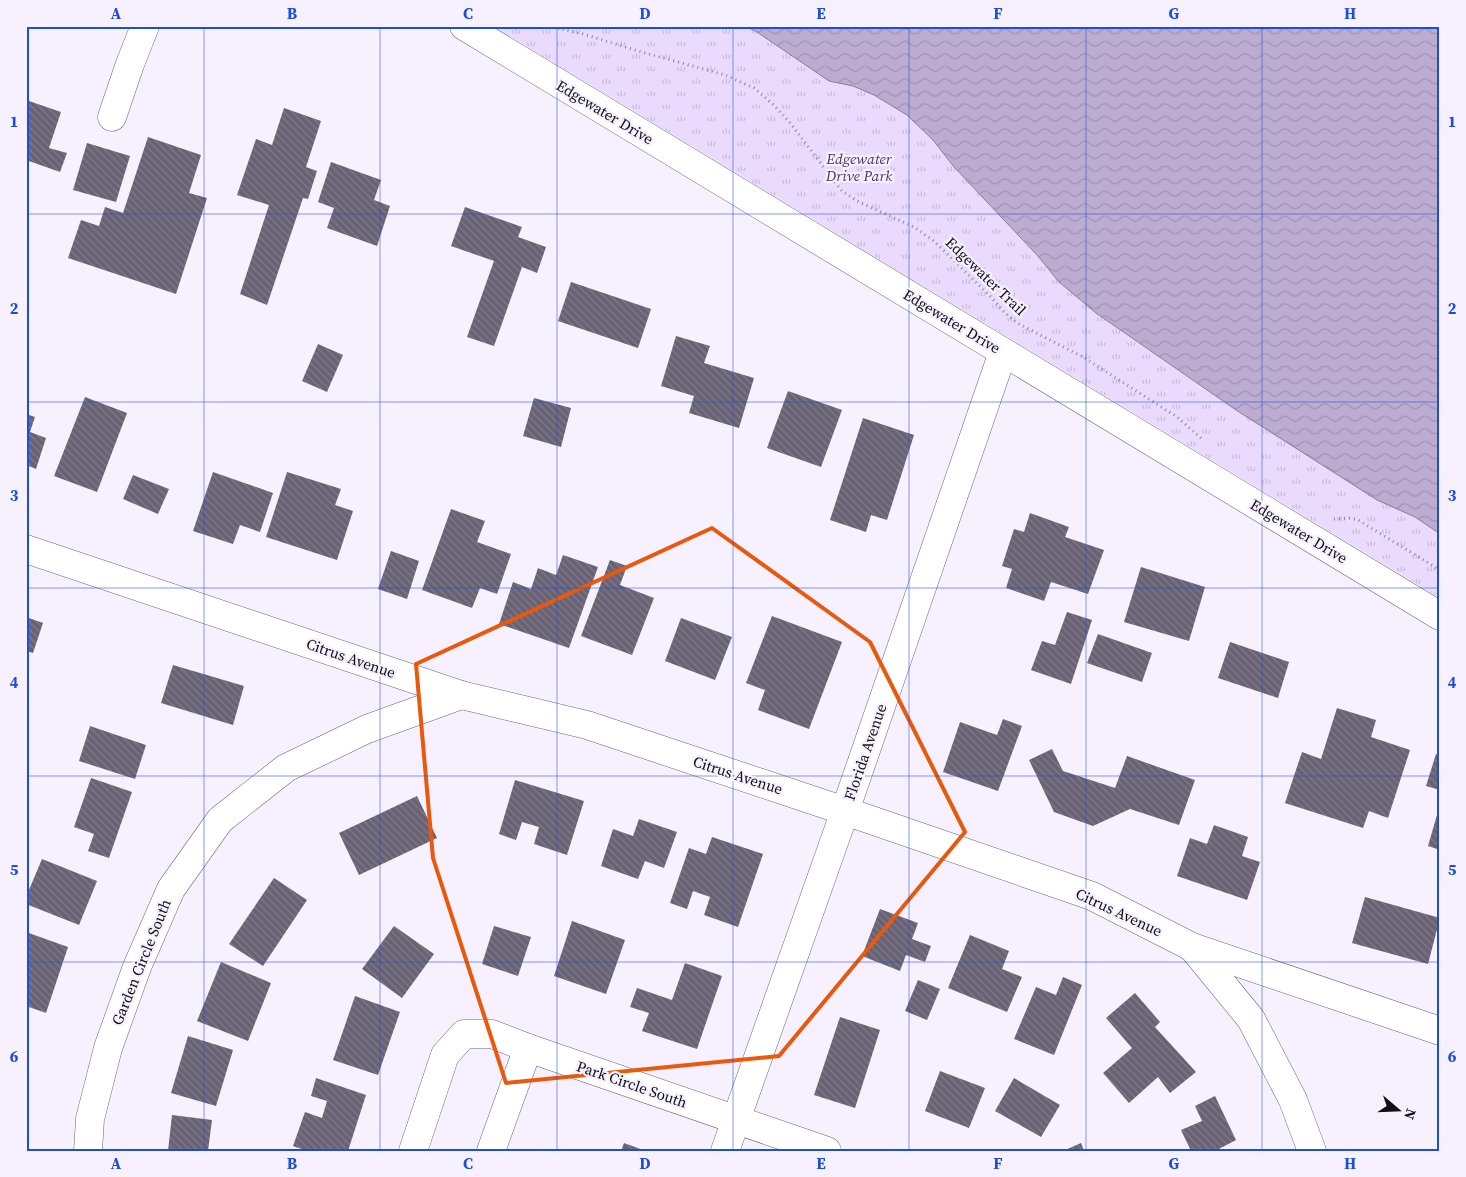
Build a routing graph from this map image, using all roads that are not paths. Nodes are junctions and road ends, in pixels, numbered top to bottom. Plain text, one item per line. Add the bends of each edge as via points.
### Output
1 (145, 26) edge
2 (464, 26) edge
3 (112, 117) dead end
4 (1003, 352) junction
5 (26, 549) edge
6 (1440, 616) edge
7 (461, 696) junction
8 (845, 811) junction
9 (1192, 947) junction
10 (1440, 1031) edge
11 (528, 1048) junction
12 (736, 1120) junction
13 (88, 1151) edge
14 (413, 1151) edge
15 (491, 1151) edge
16 (725, 1151) edge
17 (827, 1151) edge
18 (1312, 1151) edge

1 - 3 street
2 - 4 street, Edgewater Drive
4 - 6 street, Edgewater Drive
4 - 8 street, Florida Avenue
5 - 7 street, Citrus Avenue
7 - 8 street, Citrus Avenue via 587,725
7 - 13 street, Garden Circle South via 367,729 286,768 220,820 170,889 136,967 108,1048 90,1119
8 - 9 street, Citrus Avenue via 1092,896
8 - 12 street, Florida Avenue
9 - 10 street, Citrus Avenue
9 - 18 street via 1251,1019 1294,1100
11 - 12 street, Park Circle South
11 - 14 street, Park Circle South via 492,1034 464,1034 446,1055
11 - 15 street
12 - 16 street, Florida Avenue
12 - 17 street, Park Circle South

